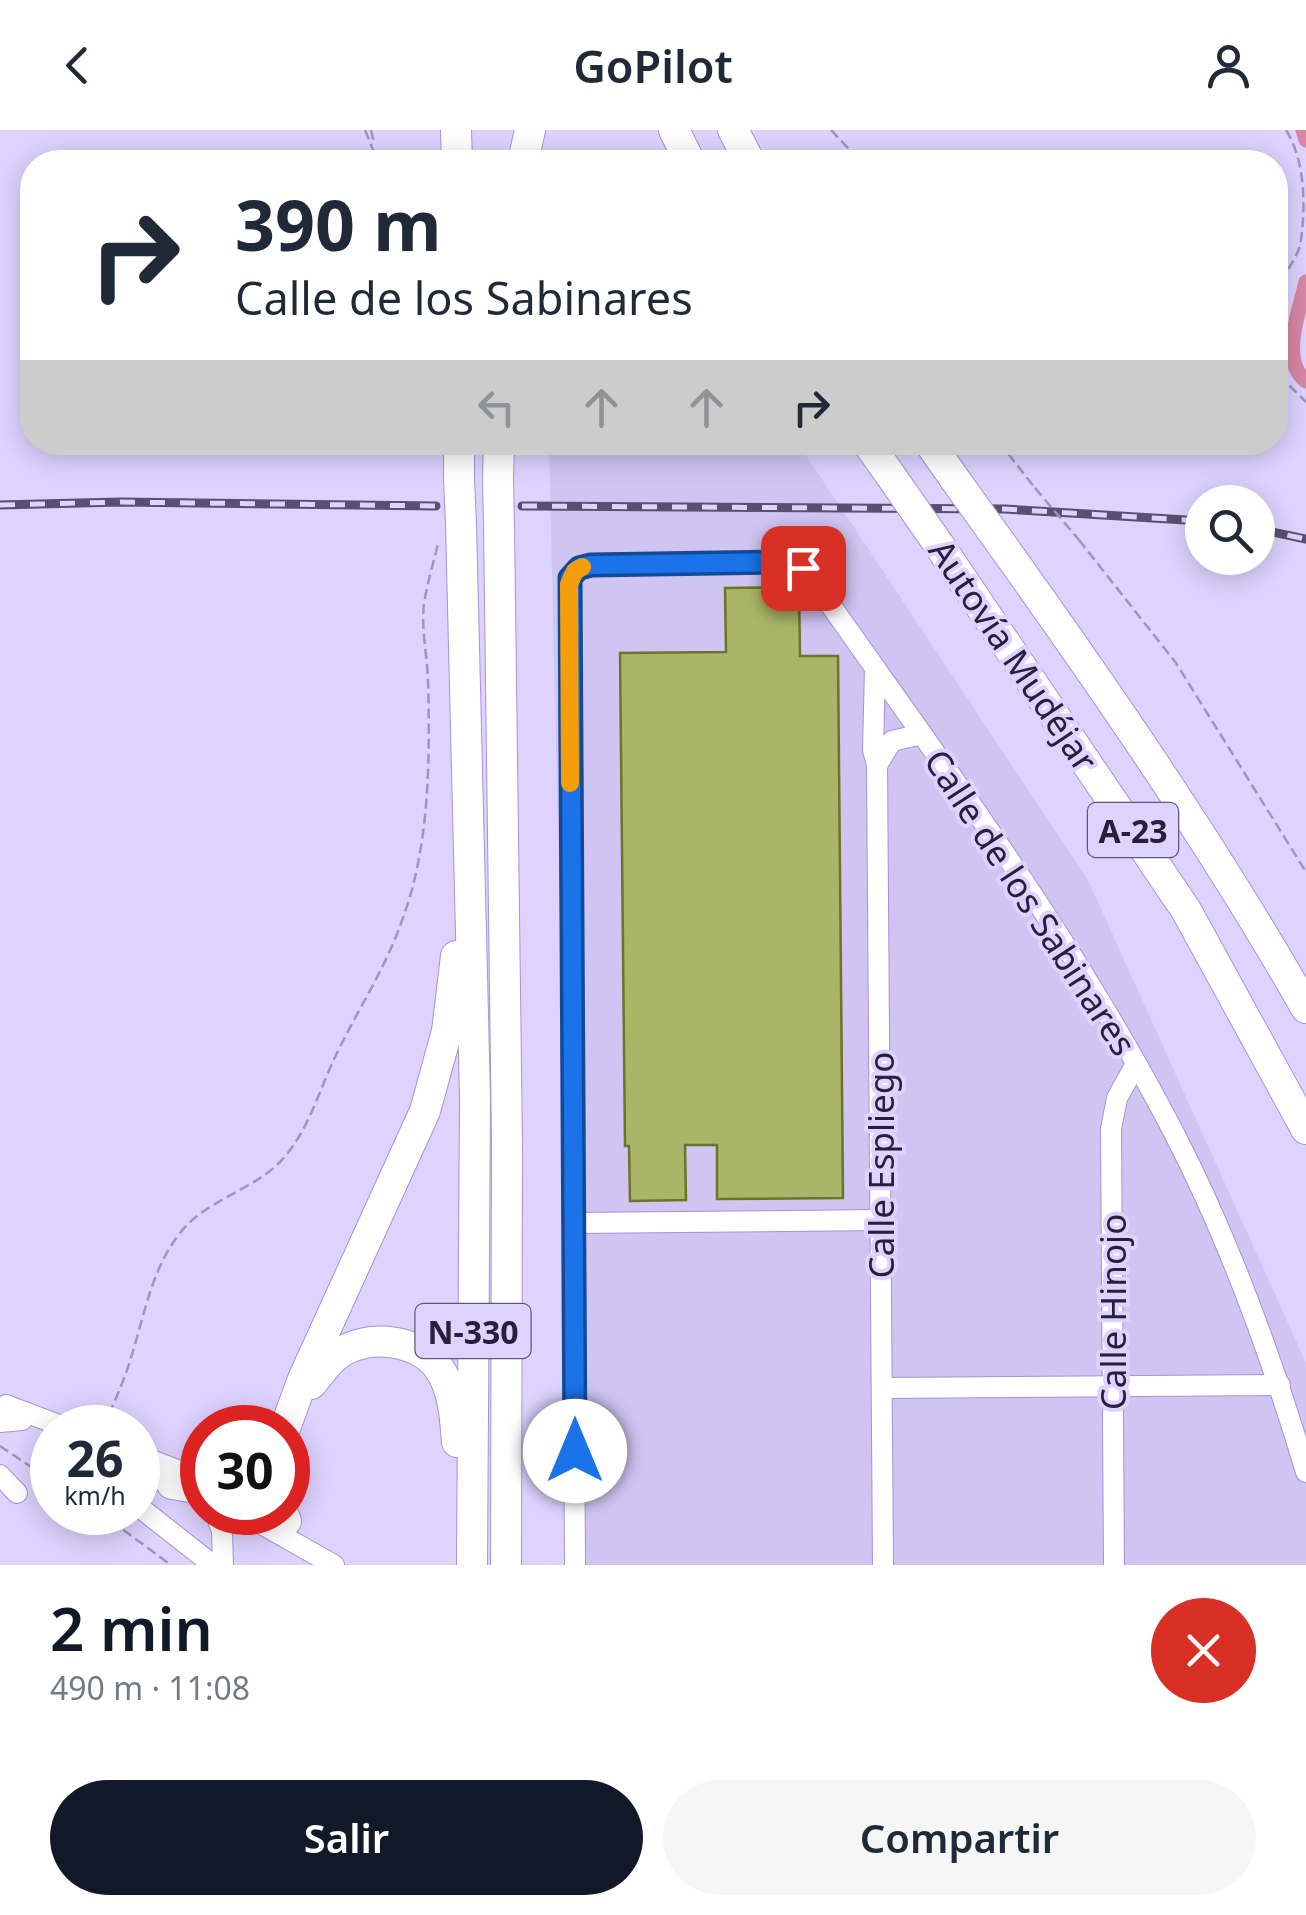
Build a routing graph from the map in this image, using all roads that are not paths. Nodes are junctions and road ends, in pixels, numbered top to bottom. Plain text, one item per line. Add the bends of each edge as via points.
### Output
1 (459, 455) edge
2 (498, 455) edge
3 (876, 455) edge
4 (938, 455) edge
5 (875, 668) junction
6 (922, 734) junction
7 (876, 765) junction
8 (467, 839) junction
9 (1306, 1008) edge
10 (1136, 1064) junction
11 (1306, 1130) edge
12 (880, 1220) junction
13 (574, 1223) junction
14 (1280, 1384) junction
15 (1113, 1386) junction
16 (882, 1388) junction
17 (295, 1405) edge
18 (299, 1405) edge
19 (2, 1410) edge
20 (30, 1418) edge
21 (30, 1424) edge
22 (1306, 1472) edge
23 (0, 1475) edge
24 (17, 1494) dead end
25 (160, 1523) edge
26 (242, 1535) edge
27 (297, 1535) edge
28 (301, 1535) edge
29 (224, 1555) edge
30 (507, 1562) edge
31 (213, 1565) edge
32 (334, 1565) edge
33 (346, 1565) edge
34 (470, 1565) edge
35 (575, 1565) edge
36 (883, 1565) edge
37 (1114, 1565) edge

1 - 8 highway, N-330, bridge via 450,532
2 - 30 highway, N-330, bridge
3 - 11 highway, Autovía Mudéjar / A-23, bridge via 1186,910
4 - 9 highway, Autovía Mudéjar / A-23, bridge via 1132,727
5 - 6 street, Calle de los Sabinares
5 - 7 street, Calle Espliego
5 - 13 street, Calle de los Sabinares via 796,565 591,565 575,571 569,584
6 - 7 street via 892,741
6 - 10 street, Calle de los Sabinares
7 - 12 street, Calle Espliego
8 - 17 highway via 452,1000 426,1111
8 - 34 highway, N-330 via 475,1096
10 - 14 street, Calle de los Sabinares via 1235,1265
10 - 15 street, Calle Hinojo via 1117,1098 1111,1129
12 - 13 street
12 - 16 street, Calle Espliego
13 - 35 street
14 - 15 street
14 - 22 street, Calle de los Sabinares
15 - 16 street
15 - 37 street, Calle Hinojo
16 - 36 street, Calle Espliego
18 - 34 highway via 349,1348 383,1342 429,1357 441,1369 454,1411 459,1536
19 - 20 street
19 - 21 street
23 - 24 street
25 - 31 street
26 - 29 street
27 - 32 street
28 - 33 street

